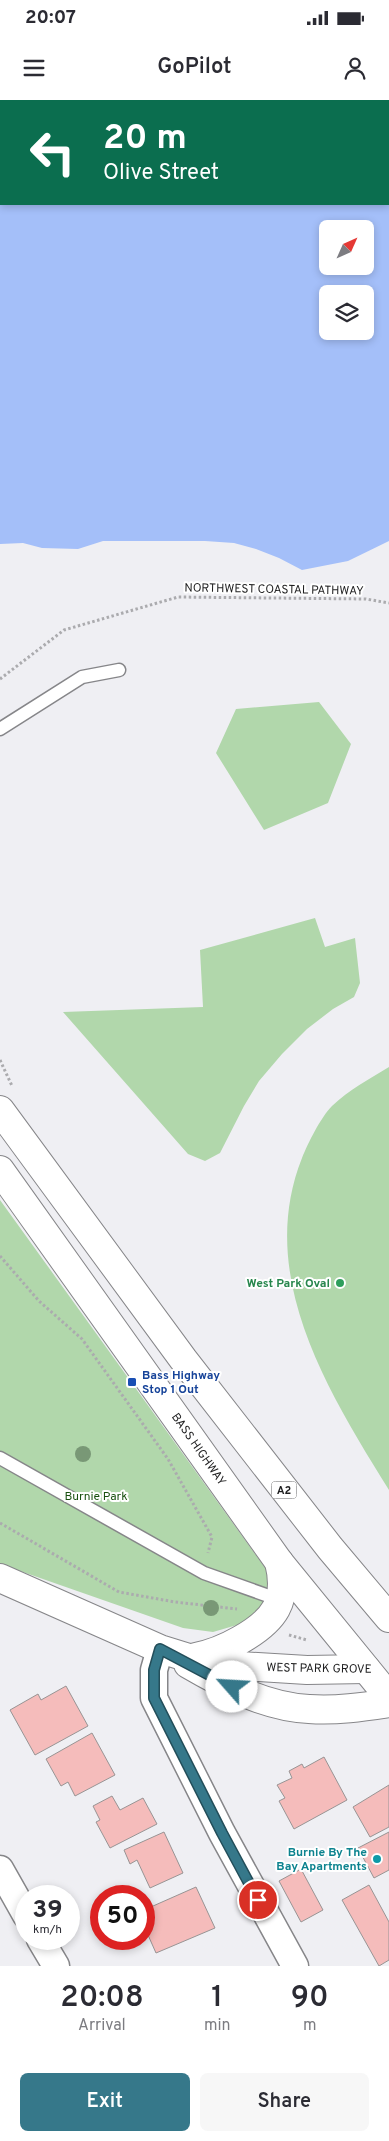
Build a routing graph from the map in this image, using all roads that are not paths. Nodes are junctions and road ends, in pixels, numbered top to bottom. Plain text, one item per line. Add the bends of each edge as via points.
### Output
1 (119, 670) dead end
2 (0, 729) edge
3 (0, 1110) edge
4 (0, 1170) edge
5 (0, 1458) edge
6 (279, 1562) junction
7 (0, 1578) edge
8 (280, 1600) junction
9 (389, 1618) edge
10 (160, 1649) junction
11 (190, 1658) junction
12 (377, 1670) edge
13 (389, 1698) edge
14 (389, 1703) edge
15 (0, 1869) edge
16 (15, 1896) edge
17 (47, 1950) edge
18 (56, 1966) edge
19 (295, 1966) edge

1 - 2 lane via 82,677
3 - 9 main road, A2 via 183,1359 330,1548
4 - 6 main road, BASS HIGHWAY
5 - 8 lane via 204,1573
6 - 8 main road via 283,1580
6 - 12 main road, BASS HIGHWAY
7 - 10 main road, WEST PARK GROVE
8 - 11 main road via 266,1624 232,1645
10 - 11 main road, WEST PARK GROVE
10 - 14 main road, WEST PARK GROVE via 242,1692 296,1708 335,1709
10 - 19 street via 154,1670 154,1698 222,1833
11 - 12 main road, WEST PARK GROVE via 240,1666
12 - 13 main road, BASS HIGHWAY
15 - 16 street
17 - 18 street

